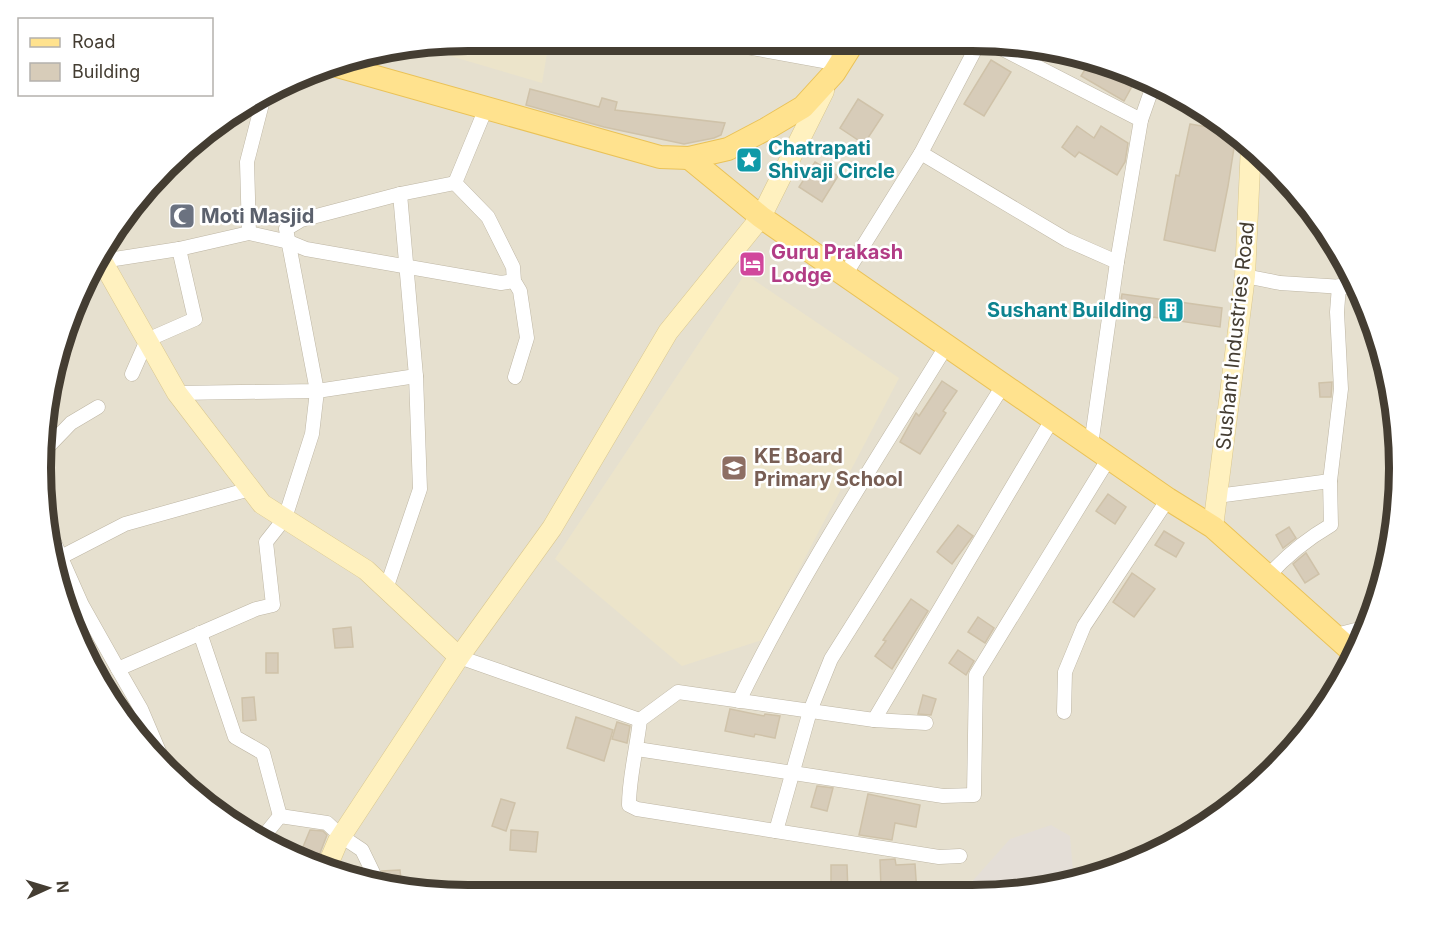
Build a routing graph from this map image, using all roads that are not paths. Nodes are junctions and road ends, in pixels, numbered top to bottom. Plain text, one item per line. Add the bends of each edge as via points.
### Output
1 (760, 51) edge
2 (848, 51) edge
3 (974, 51) edge
4 (1011, 53) edge
5 (365, 65) edge
6 (837, 68) junction
7 (1151, 92) edge
8 (262, 106) edge
9 (486, 108) junction
10 (1141, 120) junction
11 (921, 153) junction
12 (1250, 157) edge
13 (689, 158) junction
14 (456, 183) junction
15 (400, 194) junction
16 (761, 217) junction
17 (249, 233) junction
18 (289, 242) junction
19 (179, 249) junction
20 (107, 259) edge
21 (1117, 262) junction
22 (104, 264) edge
23 (407, 265) junction
24 (845, 275) junction
25 (1245, 276) junction
26 (514, 280) junction
27 (1339, 286) junction
28 (1347, 287) edge
29 (147, 340) junction
30 (947, 345) junction
31 (132, 374) dead end
32 (416, 376) junction
33 (515, 377) dead end
34 (1004, 384) junction
35 (316, 391) junction
36 (177, 393) junction
37 (98, 407) dead end
38 (1053, 418) junction
39 (52, 443) edge
40 (1100, 452) junction
41 (1330, 481) junction
42 (250, 489) junction
43 (1217, 496) junction
44 (1168, 500) junction
45 (285, 518) junction
46 (1213, 527) junction
47 (61, 557) joint
48 (1268, 576) junction
49 (386, 589) junction
50 (1356, 630) edge
51 (200, 633) junction
52 (1336, 635) junction
53 (1348, 647) edge
54 (459, 657) junction
55 (118, 669) junction
56 (739, 701) junction
57 (810, 711) junction
58 (1064, 712) dead end
59 (640, 720) junction
60 (874, 720) junction
61 (926, 723) dead end
62 (157, 746) edge
63 (637, 749) junction
64 (793, 773) junction
65 (280, 816) junction
66 (776, 831) junction
67 (266, 833) edge
68 (341, 836) junction
69 (960, 856) dead end
70 (330, 861) edge
71 (374, 874) edge

1 - 6 street
2 - 6 main road
3 - 11 street
4 - 10 street
5 - 9 main road
6 - 13 main road via 803,107 728,149
6 - 16 main road
7 - 10 street
8 - 17 street via 247,162
9 - 13 main road via 660,157
9 - 14 street
10 - 21 street
11 - 21 street via 1067,240
11 - 24 street
12 - 25 main road, Sushant Industries Road
13 - 16 main road
14 - 15 street
14 - 26 street via 488,217 513,267
15 - 18 street via 301,220 286,229
15 - 23 street
16 - 24 main road
16 - 54 main road via 668,332 552,528
17 - 18 street
17 - 19 street
18 - 23 street via 306,249
18 - 35 street
19 - 20 street
19 - 29 street via 195,319
21 - 40 street
22 - 29 main road
23 - 26 street via 501,283
23 - 32 street
24 - 30 main road
25 - 27 street via 1280,283
25 - 43 main road, Sushant Industries Road
26 - 33 street via 520,291 527,339
27 - 28 street
27 - 41 street via 1341,389
29 - 31 street
29 - 36 main road
30 - 34 main road
30 - 56 street via 813,561
32 - 35 street
32 - 49 street via 420,489
34 - 38 main road
34 - 57 street via 831,659
35 - 36 street
35 - 45 street via 312,434
36 - 42 main road
37 - 39 street via 71,423
38 - 40 main road
38 - 60 street
40 - 44 main road
40 - 64 street via 976,675 974,795 943,796
41 - 43 street
41 - 48 street via 1331,525 1288,555
42 - 45 main road via 262,504
42 - 47 street via 126,524
43 - 46 main road, Sushant Industries Road
44 - 46 main road
44 - 58 street via 1084,626 1065,672
45 - 49 main road via 366,570
45 - 51 street via 266,542 273,605
46 - 48 main road
47 - 55 street via 82,605
48 - 52 main road
49 - 54 main road
50 - 52 street
51 - 55 street
51 - 65 street via 235,737 263,753
52 - 53 main road
54 - 59 street
54 - 68 main road
55 - 62 street
56 - 57 street
56 - 59 street via 678,692
57 - 60 street
57 - 64 street
59 - 63 street
60 - 61 street
63 - 64 street
63 - 66 street via 629,805
64 - 66 street
65 - 67 street
65 - 68 street via 327,823
66 - 69 street via 939,857
68 - 70 main road
68 - 71 street via 362,850

